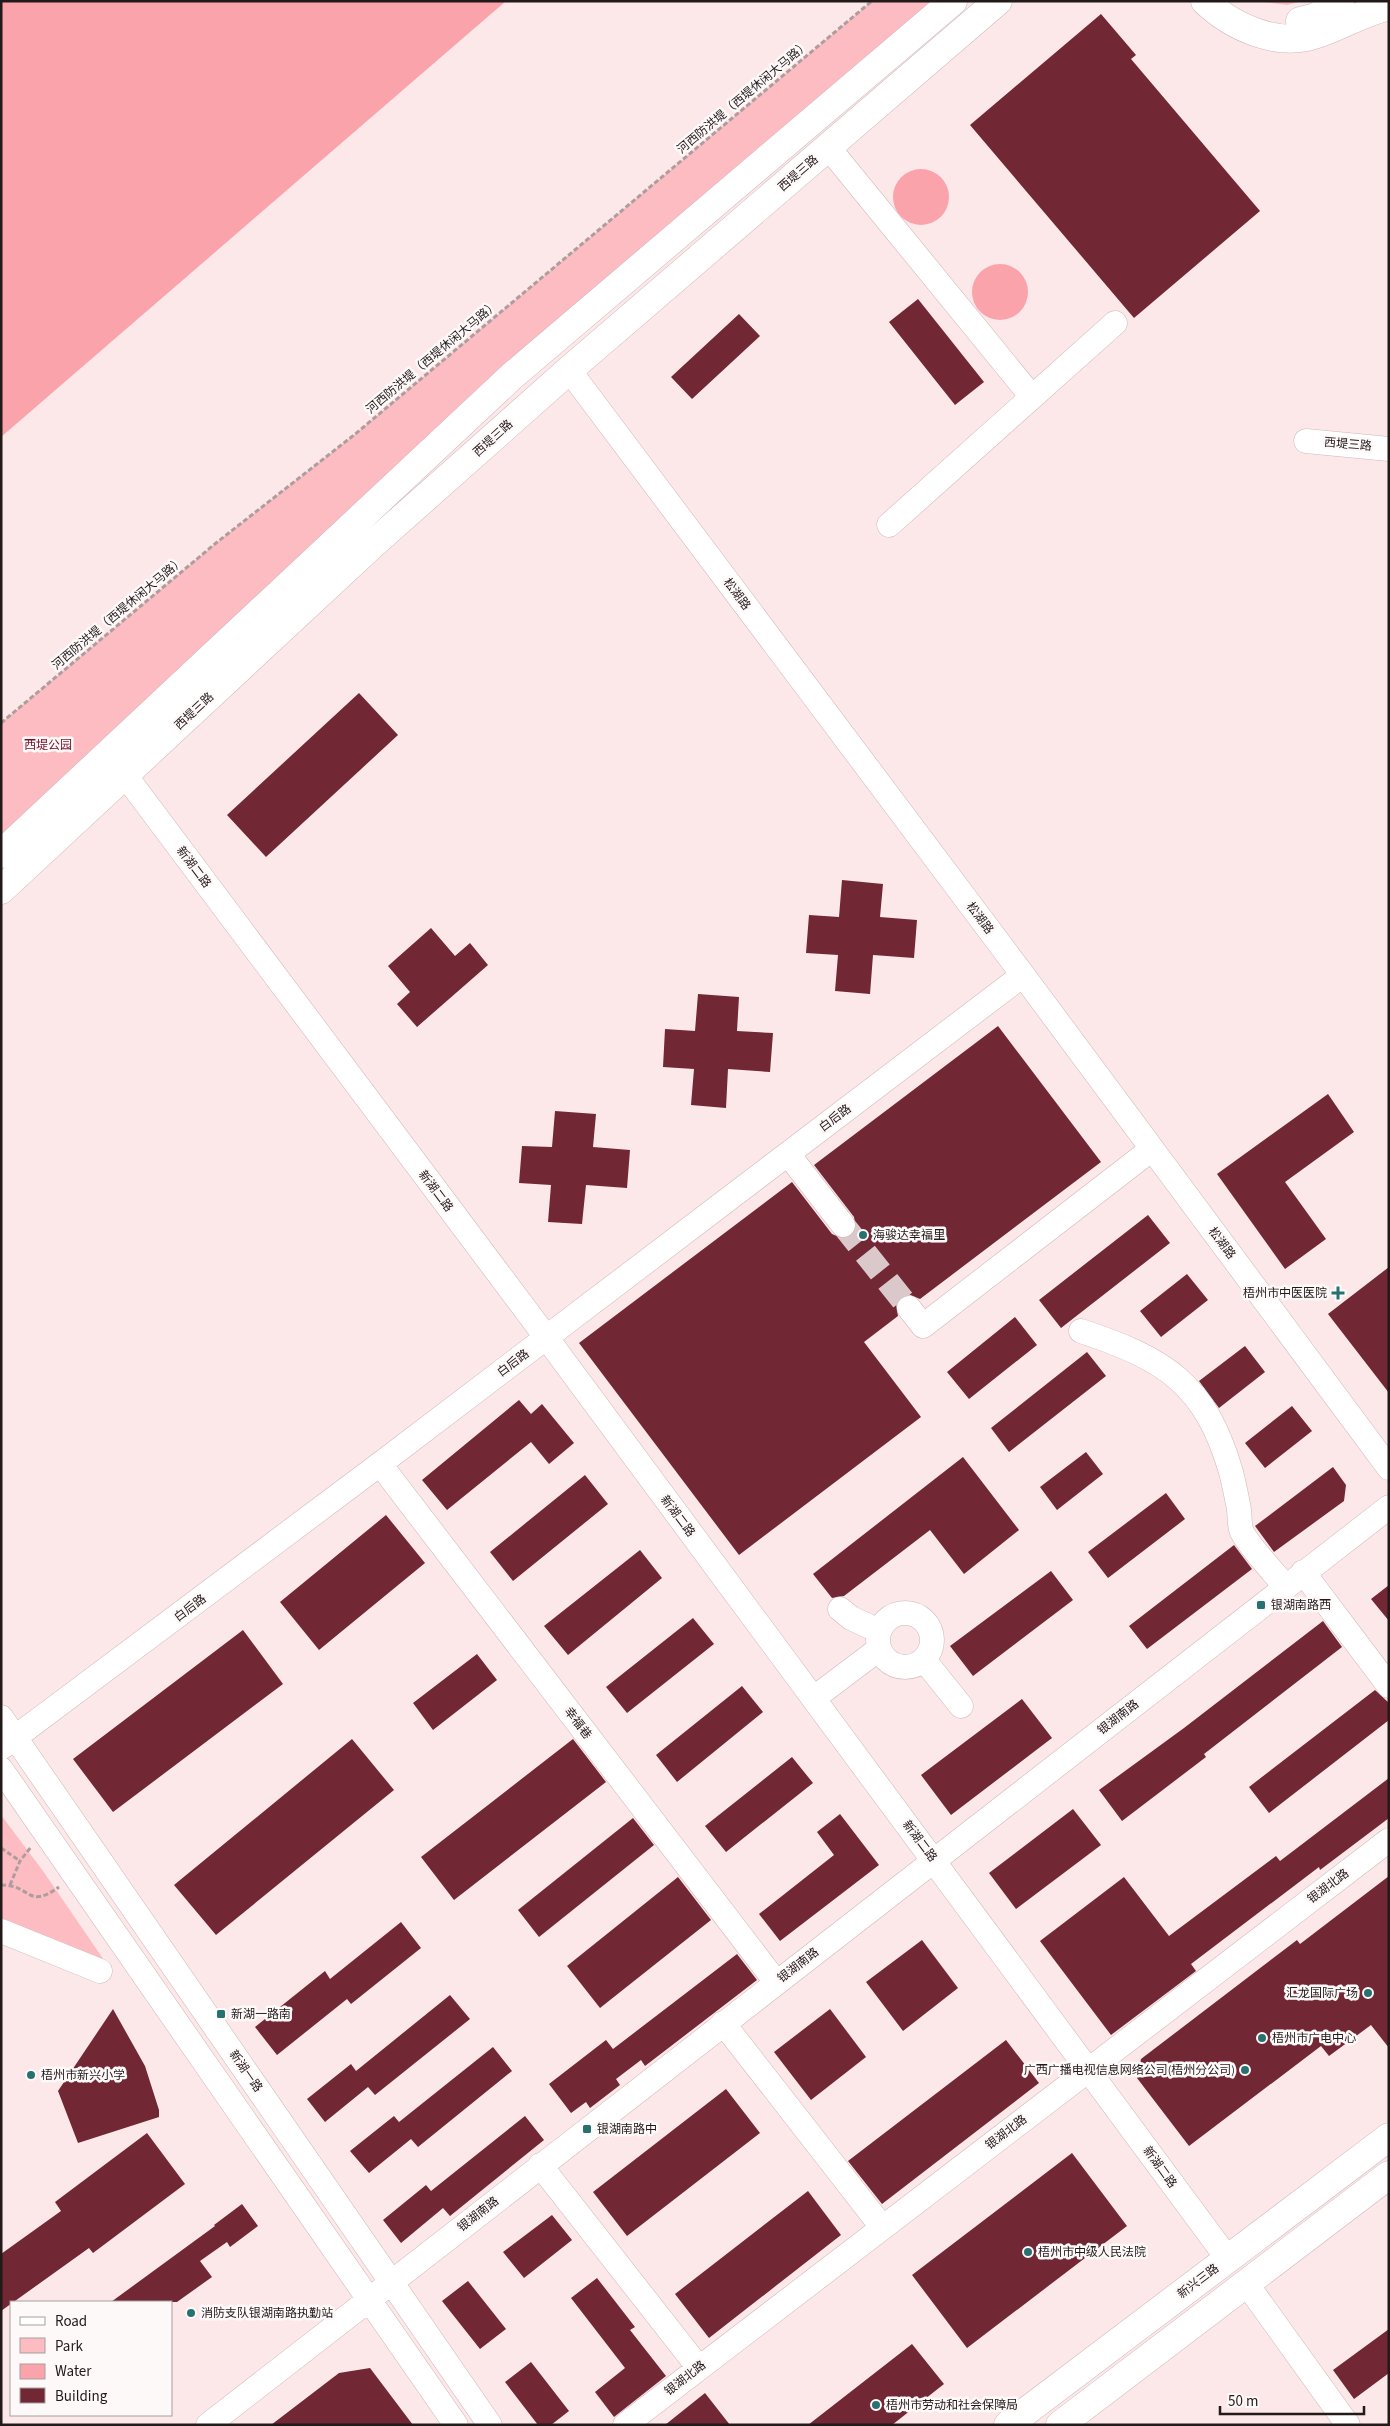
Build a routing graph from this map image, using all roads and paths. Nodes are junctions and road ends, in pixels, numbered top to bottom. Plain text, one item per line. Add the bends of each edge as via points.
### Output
1 (872, 1) edge
2 (953, 1) edge
3 (998, 1) edge
4 (1205, 1) edge
5 (1232, 1) edge
6 (1340, 1) edge
7 (1389, 6) edge
8 (828, 147) junction
9 (1115, 323) dead end
10 (568, 370) junction
11 (1032, 397) junction
12 (1306, 441) dead end
13 (1389, 449) edge
14 (889, 525) dead end
15 (1, 723) edge
16 (125, 775) junction
17 (1, 854) edge
18 (1, 890) edge
19 (1023, 975) junction
20 (1152, 1149) junction
21 (788, 1154) junction
22 (843, 1225) tunnel mouth
23 (908, 1308) tunnel mouth
24 (1081, 1330) dead end
25 (546, 1337) junction
26 (380, 1464) junction
27 (1389, 1468) edge
28 (1389, 1507) edge
29 (1303, 1572) junction
30 (1285, 1586) junction
31 (840, 1608) dead end
32 (879, 1640) junction
33 (924, 1660) junction
34 (1389, 1686) edge
35 (814, 1698) junction
36 (961, 1706) dead end
37 (1, 1717) edge
38 (9, 1744) edge
39 (1, 1769) edge
40 (46, 1833) junction
41 (1389, 1840) edge
42 (1, 1848) edge
43 (934, 1860) junction
44 (20, 1862) junction
45 (75, 1876) junction
46 (1, 1885) edge
47 (10, 1885) junction
48 (1, 1932) edge
49 (100, 1970) dead end
50 (776, 1982) junction
51 (723, 2023) junction
52 (1088, 2069) junction
53 (1389, 2137) edge
54 (540, 2166) junction
55 (1389, 2175) edge
56 (882, 2227) junction
57 (1228, 2259) junction
58 (391, 2282) junction
59 (1246, 2283) junction
60 (369, 2299) junction
61 (699, 2368) junction
62 (211, 2424) edge
63 (456, 2425) edge
64 (490, 2425) edge
65 (625, 2425) edge
66 (1008, 2425) edge
67 (1060, 2425) edge
68 (1348, 2425) edge

1 - 15 path, 河西防洪堤（西堤休闲大马路） via 354,435 216,543
2 - 17 main road via 512,376
3 - 8 main road, 西堤三路
4 - 7 main road via 1237,24 1284,38 1316,34
5 - 6 main road via 1265,17 1296,21 1316,17
8 - 10 main road, 西堤三路
8 - 11 street
9 - 11 street
10 - 16 main road, 西堤三路 via 372,545
10 - 19 street, 松湖路
11 - 14 street
12 - 13 street, 西堤三路
16 - 18 main road, 西堤三路
16 - 25 street, 新湖二路
19 - 20 street, 松湖路
19 - 21 street, 白后路
20 - 23 street via 923,1326
20 - 27 street, 松湖路
21 - 22 street
21 - 25 street, 白后路
24 - 30 street via 1166,1367 1197,1398 1225,1453 1242,1532
25 - 26 street, 白后路
25 - 35 street, 新湖二路
26 - 38 street, 白后路
26 - 50 street, 幸福巷
28 - 29 street, 银湖南路
29 - 30 street, 银湖南路
29 - 34 street
30 - 43 street, 银湖南路
31 - 32 street
32 - 33 street via 884,1657 899,1667 916,1665
32 - 33 street via 890,1617 898,1613 916,1614 924,1619 932,1635 932,1644
32 - 35 street
33 - 36 street
35 - 43 street, 新湖二路
37 - 38 street, 新湖一路
38 - 58 street, 新湖一路
39 - 40 street
40 - 44 path
40 - 45 street
41 - 52 street, 银湖北路
42 - 44 path
43 - 50 street, 银湖南路
43 - 52 street, 新湖二路
44 - 47 path
45 - 47 path via 43,1898
45 - 60 street
46 - 47 path
48 - 49 street
50 - 51 street, 银湖南路
51 - 54 street, 银湖南路
51 - 56 street
52 - 56 street, 银湖北路
52 - 57 street, 新湖二路
53 - 57 main road, 新兴三路
54 - 58 street, 银湖南路
54 - 61 street
55 - 59 main road
56 - 61 street, 银湖北路
57 - 66 main road, 新兴三路
58 - 60 street, 银湖南路
58 - 64 street, 新湖一路
59 - 67 main road
59 - 68 street
60 - 62 street, 银湖南路
60 - 63 street
61 - 65 street, 银湖北路

